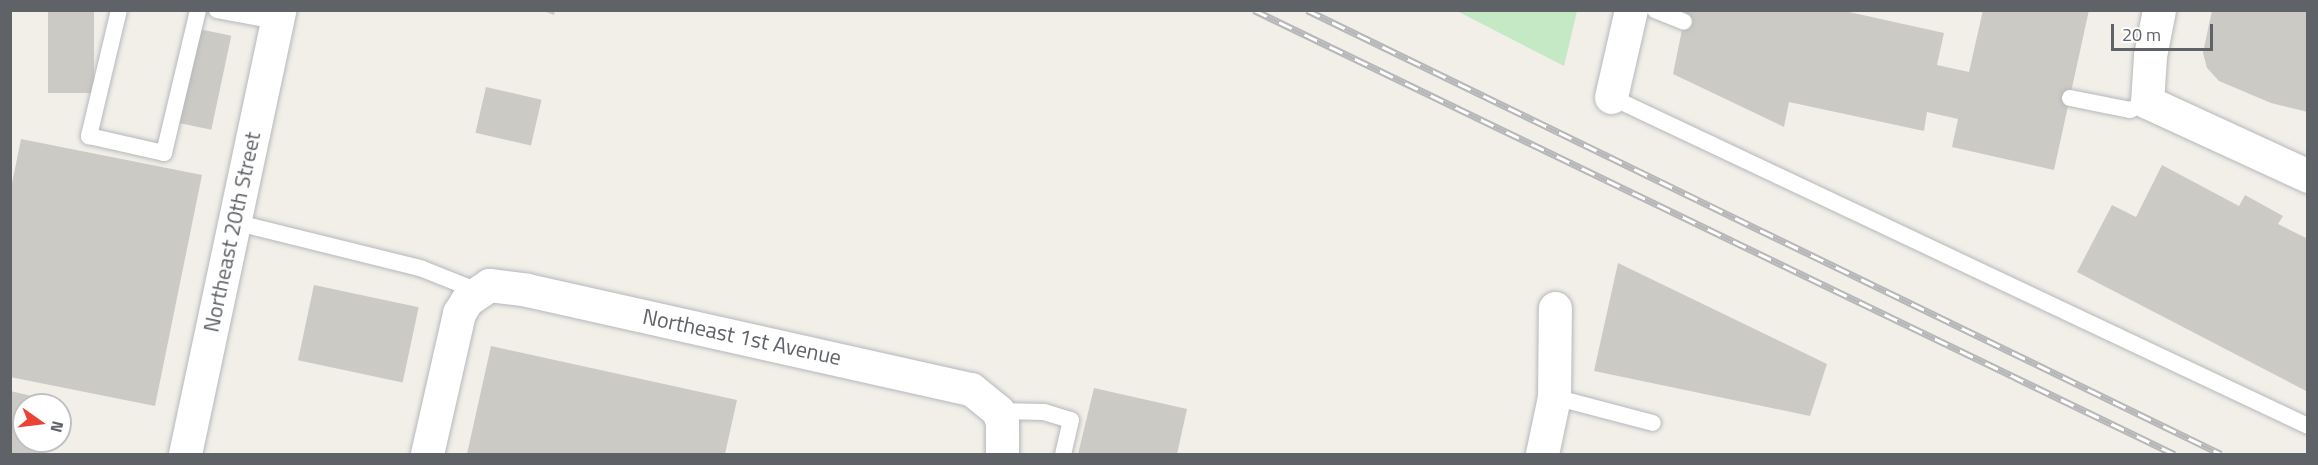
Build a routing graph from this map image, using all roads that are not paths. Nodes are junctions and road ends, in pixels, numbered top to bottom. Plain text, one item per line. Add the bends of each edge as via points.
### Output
1 (119, 10) edge
2 (198, 10) edge
3 (217, 10) edge
4 (1631, 10) edge
5 (1655, 10) edge
6 (2159, 10) edge
7 (278, 16) edge
8 (1684, 22) dead end
9 (1611, 97) joint
10 (2070, 98) dead end
11 (2147, 102) junction
12 (2307, 176) edge
13 (234, 222) junction
14 (478, 291) junction
15 (1555, 308) dead end
16 (1554, 397) junction
17 (998, 411) junction
18 (1653, 423) dead end
19 (2307, 426) edge
20 (185, 454) edge
21 (427, 454) edge
22 (1002, 454) edge
23 (1063, 454) edge
24 (1542, 454) edge

1 - 2 lane via 89,136 164,153
3 - 7 lane
4 - 9 street
5 - 8 lane
6 - 11 street
7 - 13 street, Northeast 20th Street
9 - 19 lane
10 - 11 lane via 2130,110
11 - 12 street
13 - 14 lane via 420,268
13 - 20 street, Northeast 20th Street
14 - 17 street, Northeast 1st Avenue via 489,285 527,290 956,384 986,399
14 - 21 street via 467,300 455,327
15 - 16 street
16 - 18 lane
16 - 24 street
17 - 22 street
17 - 23 lane via 1044,412 1071,420

